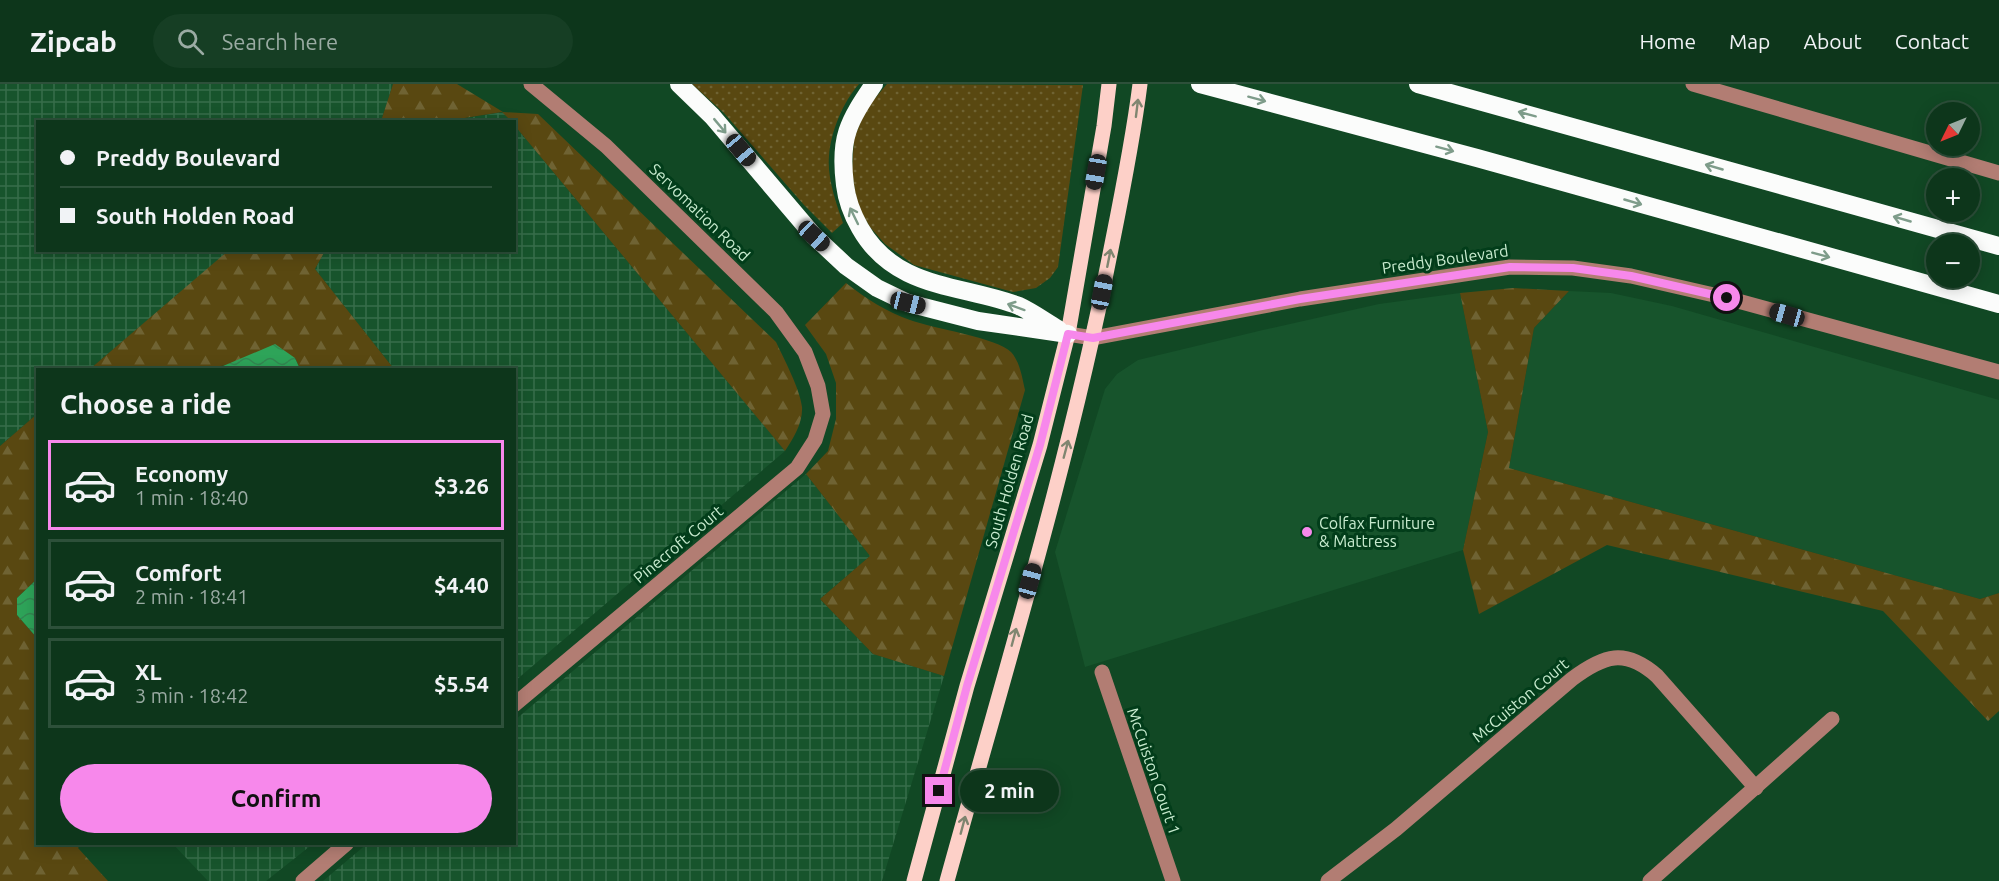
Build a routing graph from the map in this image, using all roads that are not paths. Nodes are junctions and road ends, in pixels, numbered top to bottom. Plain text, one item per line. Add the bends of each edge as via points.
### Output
1 (531, 84) edge
2 (679, 84) edge
3 (874, 84) edge
4 (1109, 84) edge
5 (1140, 84) edge
6 (1200, 84) edge
7 (1418, 84) edge
8 (1694, 84) edge
9 (1999, 173) edge
10 (1999, 246) edge
11 (1999, 304) edge
12 (1068, 334) junction
13 (1093, 338) junction
14 (1999, 372) edge
15 (818, 386) joint
16 (1102, 672) dead end
17 (516, 703) edge
18 (1832, 719) dead end
19 (1756, 788) junction
20 (345, 845) edge
21 (303, 881) edge
22 (914, 881) edge
23 (947, 881) edge
24 (1173, 881) edge
25 (1328, 881) edge
26 (1650, 881) edge

1 - 15 street, Servomation Road via 606,146 776,312 805,352
2 -> 12 highway via 712,116 814,236 876,288 908,303 978,321
12 -> 3 highway via 1019,307 920,279 876,252 847,201 843,169 844,144 852,117
4 - 12 main road, South Holden Road
13 -> 5 main road
6 -> 11 highway
10 -> 7 highway
8 - 9 street
12 - 13 street, Preddy Boulevard
12 - 22 main road, South Holden Road via 1040,445 967,686
13 - 14 street, Preddy Boulevard via 1300,299 1510,267 1573,268 1631,276 1727,298
23 -> 13 main road
15 - 17 street, Pinecroft Court via 823,414 815,440 797,468
16 - 24 street, McCuiston Court 1
18 - 19 street
19 - 25 street, McCuiston Court via 1647,668 1623,657 1608,659 1572,679 1396,829
19 - 26 street
20 - 21 street

